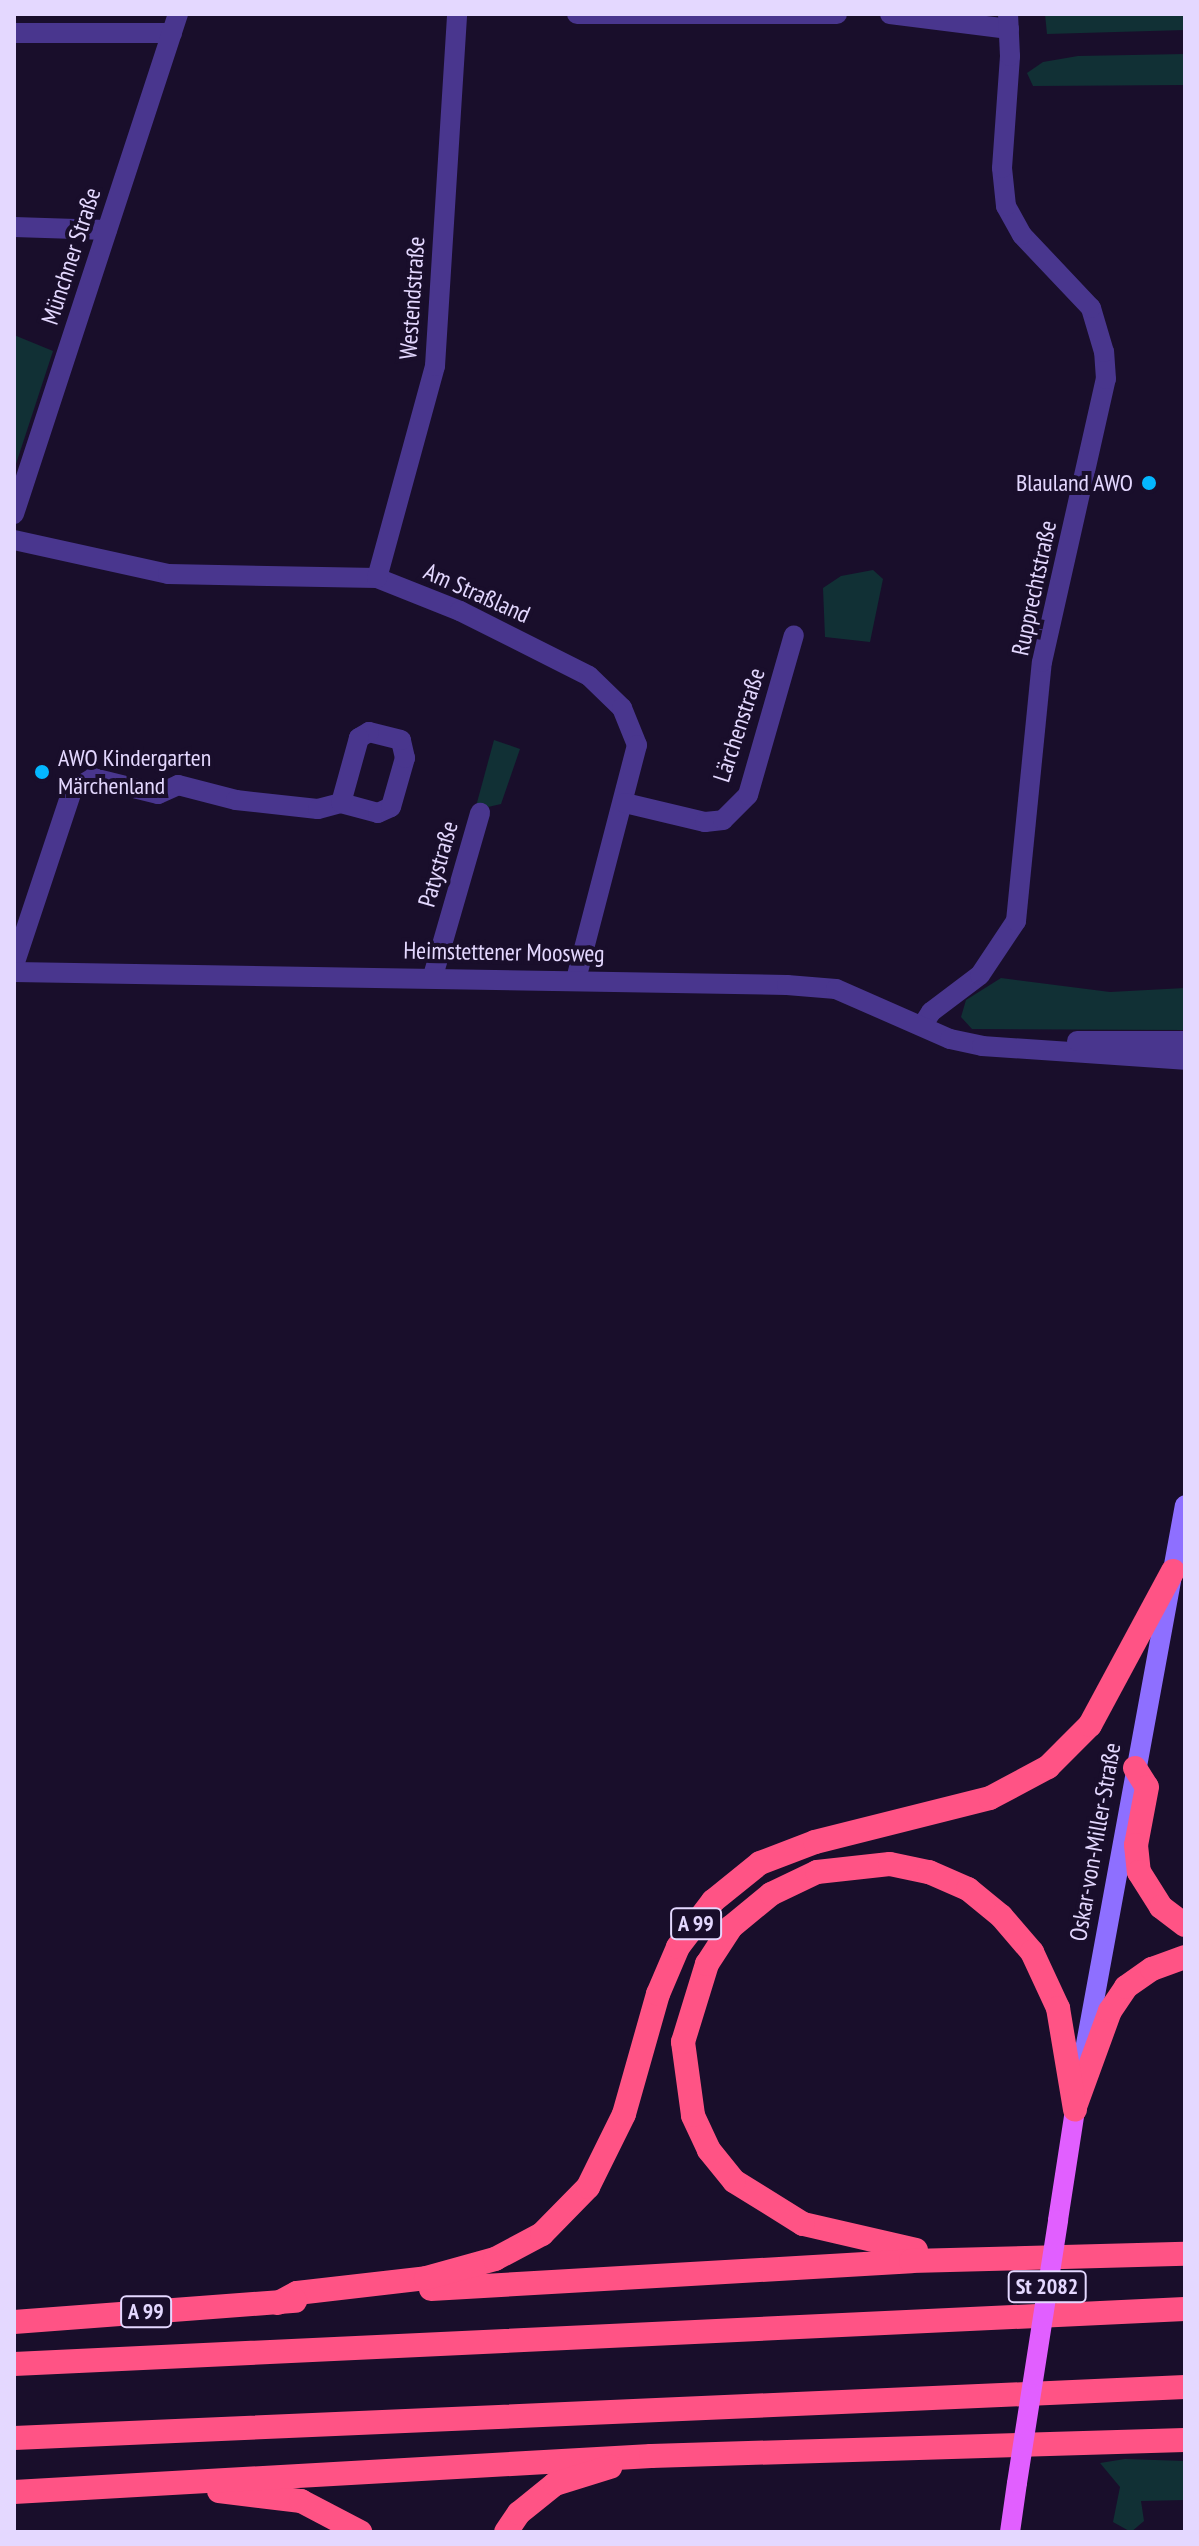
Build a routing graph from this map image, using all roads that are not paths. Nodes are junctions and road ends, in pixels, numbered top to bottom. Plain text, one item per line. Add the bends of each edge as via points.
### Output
1 (457, 14) edge
2 (577, 14) edge
3 (837, 14) edge
4 (890, 14) edge
5 (1008, 22) edge
6 (175, 24) edge
7 (14, 33) edge
8 (14, 227) edge
9 (107, 230) junction
10 (14, 514) edge
11 (14, 540) edge
12 (377, 578) junction
13 (794, 635) dead end
14 (341, 803) dead end
15 (625, 803) junction
16 (480, 813) dead end
17 (14, 965) edge
18 (14, 972) edge
19 (433, 976) junction
20 (576, 979) junction
21 (922, 1026) junction
22 (1185, 1041) edge
23 (982, 1046) junction
24 (1185, 1060) edge
25 (1185, 1505) edge
26 (1173, 1571) junction
27 (1135, 1768) junction
28 (1185, 1925) edge
29 (1185, 1957) edge
30 (1075, 2110) junction
31 (1185, 2254) edge
32 (1003, 2257) junction
33 (278, 2303) junction
34 (1185, 2309) edge
35 (14, 2322) edge
36 (14, 2364) edge
37 (1185, 2387) edge
38 (14, 2438) edge
39 (1150, 2440) junction
40 (1185, 2440) edge
41 (1185, 2452) edge
42 (651, 2456) junction
43 (138, 2481) junction
44 (14, 2492) edge
45 (360, 2532) edge
46 (506, 2532) edge
47 (1010, 2532) edge

1 - 12 street, Westendstraße via 435,366
2 - 3 street
4 - 5 street
5 - 21 street, Rupprechtstraße via 1002,168 1006,206 1022,235 1091,308 1106,379 1042,662 1016,921 980,975 931,1012
6 - 7 street
6 - 9 street, Münchner Straße
8 - 9 street
9 - 10 street, Münchner Straße
11 - 12 street, Am Straßland via 168,574
12 - 15 street, Am Straßland via 460,611 589,676 622,708 637,745
13 - 15 street, Lärchenstraße via 748,795 723,820 705,822
14 - 17 street via 318,809 236,800 178,785 158,794 93,778 72,791
15 - 20 street, Am Straßland
16 - 19 street, Patystraße
18 - 19 street, Heimstettener Moosweg
19 - 20 street, Heimstettener Moosweg
20 - 21 street, Heimstettener Moosweg via 836,989
21 - 23 street, Heimstettener Moosweg
22 - 23 street, Heimstettener Moosweg
23 - 24 street, Heimstettener Moosweg
25 - 26 main road, Oskar-von-Miller-Straße / St 2082
26 - 27 main road, Oskar-von-Miller-Straße / St 2082
26 - 33 highway, A 99 via 1090,1725 1048,1767 990,1798 815,1842 760,1863 713,1901 678,1947 658,1994 624,2114 588,2187 542,2234 495,2259 426,2278 297,2293
27 - 28 highway via 1147,1787 1136,1845 1139,1872 1161,1907
27 - 30 main road, Oskar-von-Miller-Straße / St 2082
29 - 30 highway via 1152,1969 1126,1987 1110,2011
30 - 32 highway via 1058,2008 1032,1952 968,1889 929,1872 890,1864 817,1872 771,1894 741,1918 707,1964 683,2042 685,2080 709,2150 734,2181 766,2206 803,2224 907,2250 983,2249
30 - 47 main road, Oskar-von-Miller-Straße / St 2082, bridge
31 - 32 highway
32 - 33 highway, A 99 via 501,2282
33 - 35 highway, A 99
34 - 36 highway, A 99
37 - 38 highway
39 - 40 highway
39 - 41 highway
39 - 42 highway
42 - 43 highway
42 - 46 highway via 555,2484 519,2513
43 - 44 highway
43 - 45 highway via 162,2490 244,2491 301,2501

